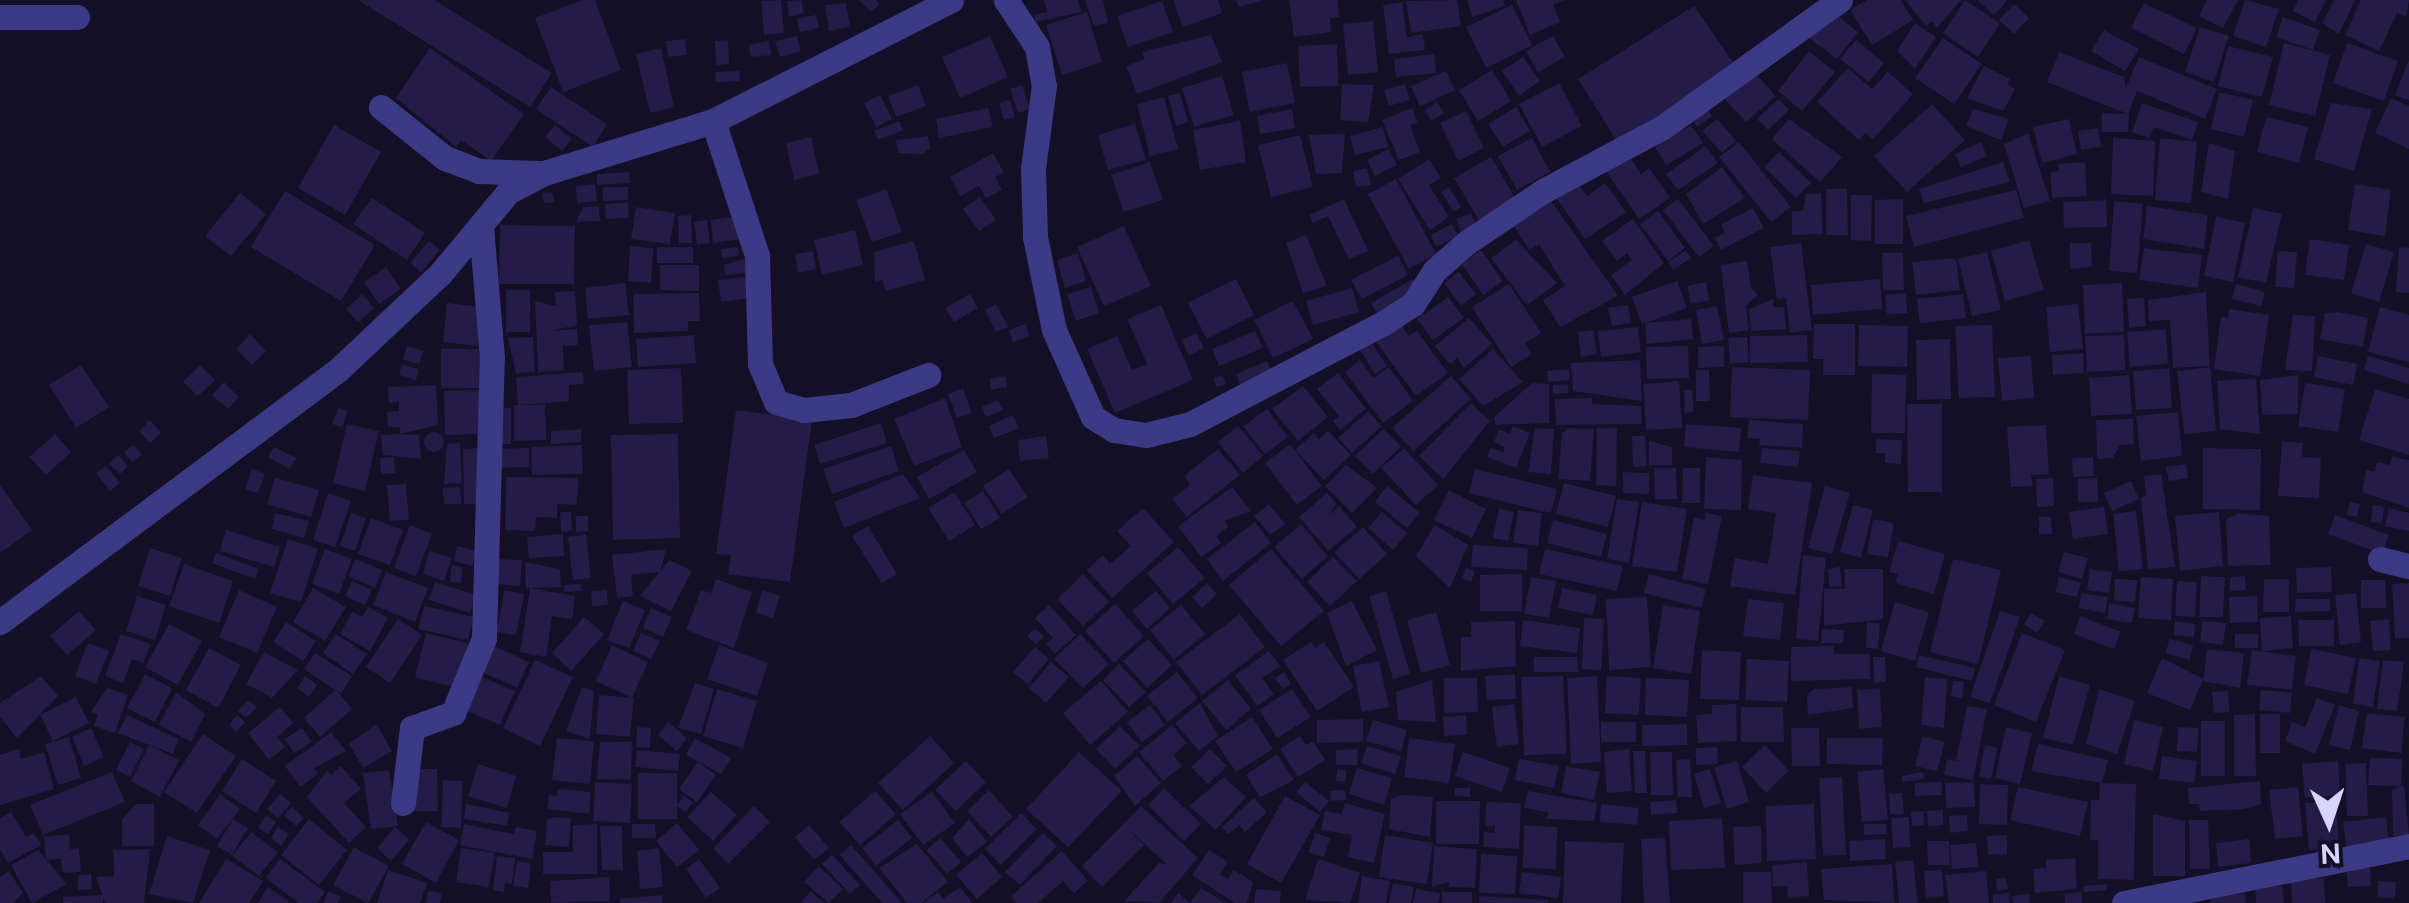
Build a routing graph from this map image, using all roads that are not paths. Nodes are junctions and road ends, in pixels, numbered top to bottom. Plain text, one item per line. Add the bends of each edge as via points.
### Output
1 (951, 0) edge
2 (1006, 0) edge
3 (1840, 0) edge
4 (0, 17) edge
5 (77, 17) dead end
6 (381, 106) dead end
7 (712, 121) junction
8 (544, 173) junction
9 (481, 228) junction
10 (928, 375) dead end
11 (2380, 559) dead end
12 (2409, 566) edge
13 (0, 622) edge
14 (403, 802) dead end
15 (2409, 846) edge
16 (2124, 903) edge

1 - 7 street
2 - 3 street via 1037,46 1044,84 1034,168 1035,237 1054,330 1093,417 1114,430 1146,435 1190,424 1413,304 1435,270 1466,243 1543,191 1663,127
4 - 5 street
6 - 8 street via 445,158 480,171
7 - 8 street
7 - 10 street via 757,256 760,364 776,402 804,410 851,405
8 - 9 street via 508,192
9 - 13 street via 338,370
9 - 14 street via 492,358 484,638 453,713 412,728
11 - 12 street
15 - 16 street

